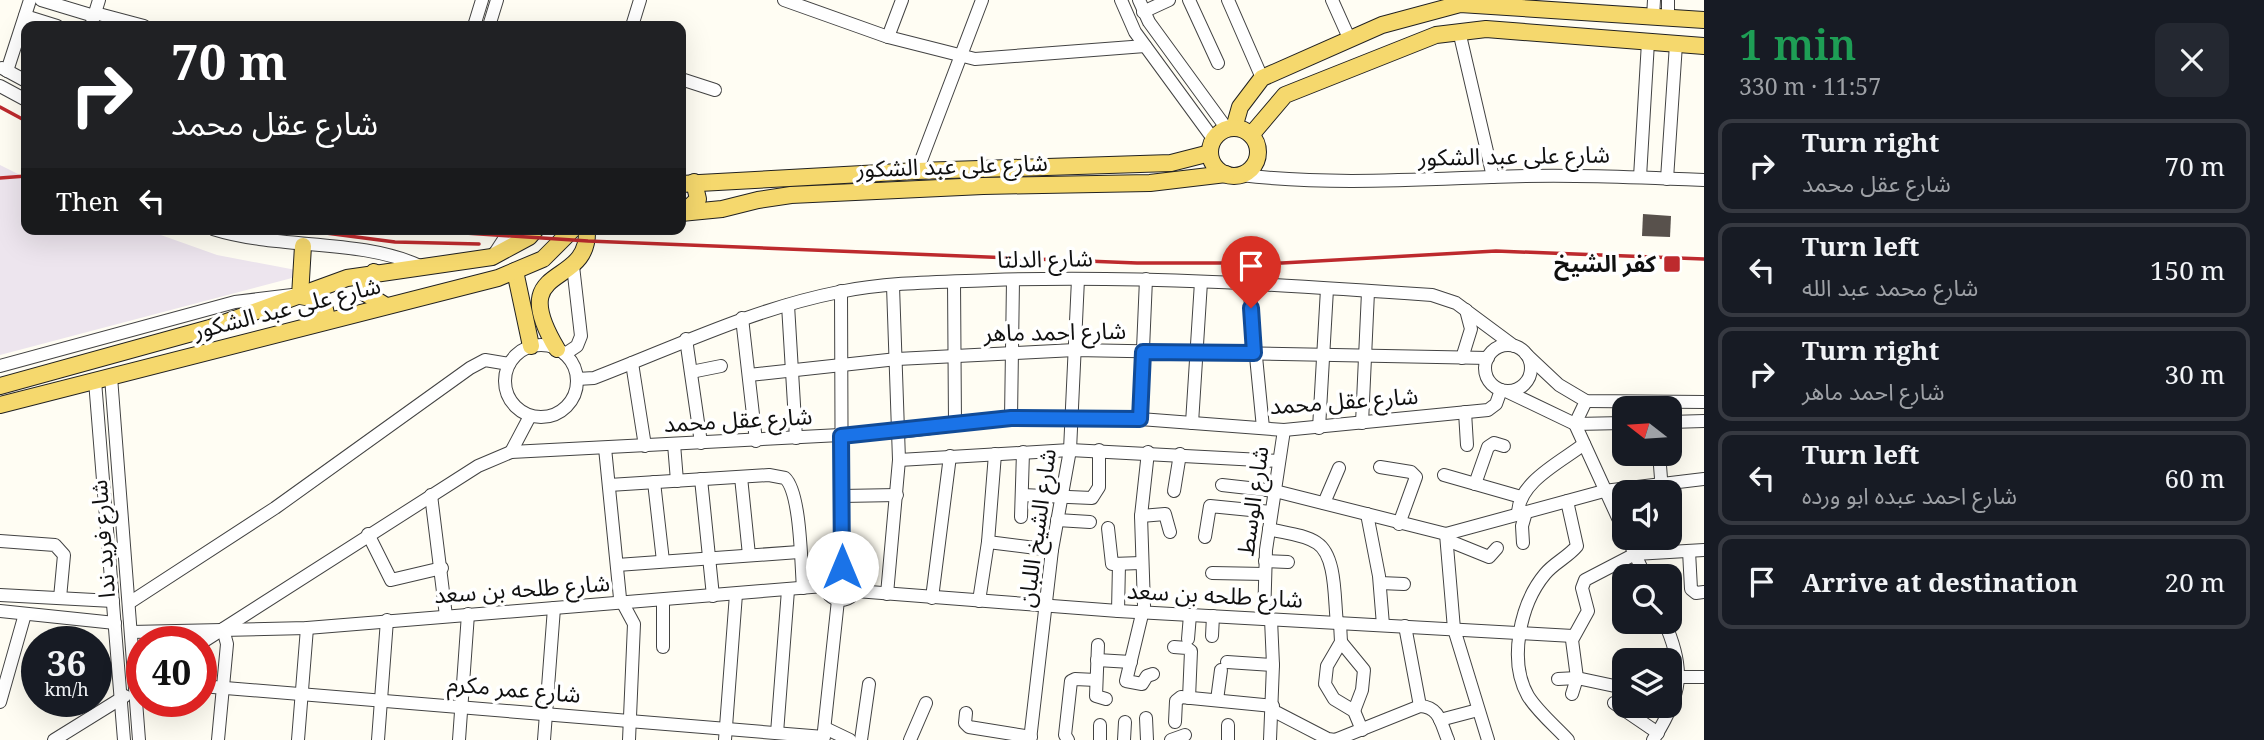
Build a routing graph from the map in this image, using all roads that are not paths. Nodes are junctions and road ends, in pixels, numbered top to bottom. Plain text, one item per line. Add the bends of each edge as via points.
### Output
1 (30, 0) edge
2 (41, 0) edge
3 (482, 0) edge
4 (497, 0) edge
5 (640, 0) edge
6 (784, 0) edge
7 (827, 0) edge
8 (902, 0) edge
9 (982, 0) edge
10 (1121, 0) edge
11 (1169, 0) edge
12 (1189, 0) edge
13 (1228, 0) edge
14 (1332, 0) edge
15 (1668, 0) edge
16 (1460, 2) edge
17 (1141, 6) edge
18 (1658, 11) edge
19 (95, 14) edge
20 (822, 14) junction
21 (25, 16) junction
22 (1704, 20) edge
23 (23, 21) edge
24 (41, 21) edge
25 (124, 21) edge
26 (476, 21) edge
27 (491, 21) edge
28 (634, 21) edge
29 (21, 26) edge
30 (1459, 31) junction
31 (888, 37) junction
32 (1349, 38) junction
33 (1648, 42) junction
34 (1676, 44) junction
35 (1145, 46) junction
36 (1704, 46) edge
37 (962, 57) junction
38 (1218, 63) dead end
39 (3, 69) edge
40 (21, 78) edge
41 (1262, 78) junction
42 (686, 81) edge
43 (0, 86) edge
44 (715, 90) dead end
45 (21, 97) edge
46 (1231, 129) junction
47 (1251, 135) junction
48 (1212, 147) junction
49 (917, 171) junction
50 (1234, 175) junction
51 (1493, 177) junction
52 (1640, 177) junction
53 (1668, 178) junction
54 (1704, 180) edge
55 (728, 181) junction
56 (687, 183) edge
57 (747, 203) junction
58 (686, 210) edge
59 (686, 213) edge
60 (238, 235) edge
61 (504, 235) edge
62 (531, 235) edge
63 (568, 235) edge
64 (587, 235) edge
65 (303, 246) junction
66 (492, 257) junction
67 (420, 266) junction
68 (573, 266) junction
69 (515, 271) junction
70 (374, 272) junction
71 (1078, 279) junction
72 (1146, 279) junction
73 (1013, 280) junction
74 (954, 282) junction
75 (1201, 282) junction
76 (1249, 285) junction
77 (892, 286) junction
78 (1327, 289) junction
79 (841, 291) junction
80 (1368, 292) junction
81 (300, 296) junction
82 (788, 305) junction
83 (386, 306) junction
84 (1466, 310) junction
85 (742, 318) junction
86 (321, 322) junction
87 (686, 339) junction
88 (531, 346) junction
89 (1514, 346) junction
90 (1075, 350) junction
91 (561, 351) junction
92 (1012, 352) junction
93 (1143, 352) junction
94 (1197, 352) junction
95 (1254, 353) junction
96 (1323, 354) junction
97 (1526, 354) junction
98 (955, 355) junction
99 (1365, 356) junction
100 (1462, 358) junction
101 (1488, 358) junction
102 (897, 359) junction
103 (632, 363) junction
104 (509, 364) junction
105 (841, 364) junction
106 (0, 366) edge
107 (721, 366) dead end
108 (792, 371) junction
109 (691, 372) junction
110 (749, 375) junction
111 (111, 376) junction
112 (577, 379) junction
113 (95, 381) junction
114 (0, 386) edge
115 (1503, 391) junction
116 (1586, 401) junction
117 (1704, 401) edge
118 (0, 405) edge
119 (1465, 412) junction
120 (530, 416) junction
121 (1011, 418) junction
122 (1073, 418) junction
123 (1140, 419) junction
124 (1704, 421) edge
125 (1682, 422) edge
126 (1192, 423) junction
127 (1362, 423) junction
128 (1612, 423) edge
129 (955, 424) junction
130 (1575, 424) junction
131 (1319, 428) junction
132 (1263, 429) junction
133 (1284, 430) junction
134 (899, 432) junction
135 (116, 435) junction
136 (841, 436) junction
137 (100, 438) junction
138 (796, 438) junction
139 (756, 441) junction
140 (701, 443) junction
141 (674, 444) junction
142 (1584, 444) junction
143 (1468, 445) dead end
144 (645, 446) junction
145 (1504, 446) dead end
146 (605, 448) junction
147 (1070, 450) junction
148 (1099, 450) junction
149 (511, 452) junction
150 (1023, 452) junction
151 (1148, 453) junction
152 (995, 454) junction
153 (1180, 454) junction
154 (950, 456) junction
155 (899, 460) junction
156 (1279, 461) junction
157 (1380, 467) dead end
158 (1339, 468) dead end
159 (1444, 475) dead end
160 (741, 477) junction
161 (1704, 479) edge
162 (701, 480) junction
163 (677, 481) junction
164 (654, 482) junction
165 (1475, 484) junction
166 (1682, 484) edge
167 (609, 485) junction
168 (1222, 485) dead end
169 (1174, 491) dead end
170 (1275, 491) junction
171 (1604, 491) junction
172 (1612, 491) edge
173 (431, 495) junction
174 (897, 495) junction
175 (1022, 495) junction
176 (842, 496) junction
177 (1521, 496) junction
178 (1060, 498) junction
179 (1567, 501) junction
180 (1324, 503) junction
181 (1612, 507) edge
182 (1271, 512) junction
183 (1522, 513) junction
184 (1367, 514) junction
185 (1141, 516) junction
186 (1021, 517) dead end
187 (1057, 520) junction
188 (1090, 522) dead end
189 (1399, 524) junction
190 (1108, 528) dead end
191 (1269, 529) junction
192 (1170, 532) dead end
193 (368, 534) junction
194 (1205, 537) dead end
195 (1447, 537) junction
196 (0, 541) edge
197 (988, 542) junction
198 (1523, 543) dead end
199 (1497, 548) dead end
200 (1052, 550) junction
201 (1633, 550) edge
202 (1704, 550) edge
203 (1689, 551) junction
204 (799, 552) junction
205 (1667, 552) joint
206 (1635, 554) junction
207 (749, 555) junction
208 (709, 558) junction
209 (663, 561) junction
210 (1288, 562) dead end
211 (1141, 563) junction
212 (1119, 564) junction
213 (1640, 564) edge
214 (617, 565) junction
215 (842, 567) junction
216 (442, 568) junction
217 (1265, 568) junction
218 (1212, 573) dead end
219 (1376, 576) junction
220 (1404, 583) dead end
221 (824, 586) junction
222 (803, 588) junction
223 (788, 590) junction
224 (856, 591) junction
225 (1704, 592) edge
226 (736, 594) junction
227 (887, 594) junction
228 (0, 595) edge
229 (713, 596) junction
230 (60, 598) junction
231 (932, 598) junction
232 (663, 600) junction
233 (838, 600) junction
234 (113, 601) junction
235 (979, 601) junction
236 (129, 603) junction
237 (624, 603) junction
238 (1045, 606) junction
239 (554, 608) junction
240 (0, 611) edge
241 (1118, 611) junction
242 (1143, 612) junction
243 (25, 614) junction
244 (468, 614) junction
245 (1190, 615) junction
246 (446, 616) junction
247 (1213, 616) junction
248 (1267, 619) junction
249 (387, 620) junction
250 (115, 623) junction
251 (1338, 623) junction
252 (1383, 625) junction
253 (131, 626) edge
254 (1405, 626) junction
255 (307, 628) junction
256 (217, 629) edge
257 (223, 629) junction
258 (1454, 629) junction
259 (1521, 632) junction
260 (217, 633) edge
261 (1212, 635) dead end
262 (1573, 636) junction
263 (1188, 639) dead end
264 (1341, 642) junction
265 (1098, 645) dead end
266 (663, 647) dead end
267 (1174, 647) dead end
268 (1097, 660) junction
269 (1130, 662) junction
270 (1273, 665) junction
271 (1153, 674) dead end
272 (1682, 677) edge
273 (1704, 677) edge
274 (1577, 678) junction
275 (1558, 679) dead end
276 (1096, 680) junction
277 (869, 684) dead end
278 (1612, 685) edge
279 (217, 687) edge
280 (222, 687) junction
281 (302, 693) junction
282 (126, 694) edge
283 (1572, 694) dead end
284 (121, 697) junction
285 (1189, 698) junction
286 (381, 699) junction
287 (1106, 699) dead end
288 (1217, 700) junction
289 (0, 702) edge
290 (926, 704) dead end
291 (462, 705) junction
292 (1420, 706) junction
293 (1273, 708) junction
294 (1478, 710) junction
295 (1354, 711) junction
296 (966, 713) dead end
297 (547, 714) junction
298 (139, 717) edge
299 (1146, 718) dead end
300 (1632, 718) edge
301 (1664, 718) edge
302 (1440, 720) junction
303 (631, 721) junction
304 (1125, 722) dead end
305 (1175, 722) dead end
306 (1100, 725) dead end
307 (1228, 725) dead end
308 (1362, 730) junction
309 (778, 733) junction
310 (1185, 734) dead end
311 (725, 735) edge
312 (824, 735) edge
313 (1655, 737) edge
314 (1030, 738) edge
315 (54, 740) edge
316 (124, 740) edge
317 (139, 740) edge
318 (218, 740) edge
319 (298, 740) edge
320 (378, 740) edge
321 (459, 740) edge
322 (544, 740) edge
323 (629, 740) edge
324 (850, 740) edge
325 (861, 740) edge
326 (910, 740) edge
327 (1068, 740) edge
328 (1101, 740) edge
329 (1111, 740) edge
330 (1124, 740) edge
331 (1147, 740) edge
332 (1171, 740) edge
333 (1228, 740) edge
334 (1269, 740) edge
335 (1448, 740) edge
336 (1488, 740) edge
337 (1568, 740) edge

1 - 21 street
2 - 19 street
3 - 26 street
4 - 27 street
5 - 28 street
6 - 20 street
7 - 20 street
8 - 31 street
9 - 37 street
10 - 35 street
11 - 17 street
12 - 38 street
13 - 41 street
14 - 32 street
15 - 18 street
16 - 18 main road
16 - 32 main road
17 - 46 street
18 - 22 main road
19 - 25 street
20 - 31 street
21 - 23 street
21 - 24 street
29 - 39 street
30 - 33 main road via 1486,29
30 - 47 main road via 1410,44 1285,95
30 - 51 street
31 - 37 street
32 - 41 main road
33 - 34 main road
33 - 52 street
34 - 36 main road
34 - 53 street
35 - 37 street via 990,60
35 - 48 street
37 - 49 street
39 - 40 street
41 - 46 main road via 1240,107
42 - 44 street
43 - 45 street
46 - 47 main road
46 - 48 main road
47 - 50 main road via 1258,147 1256,161
48 - 49 main road, شارع على عبد الشكور via 1171,163
48 - 50 main road via 1215,166
49 - 55 main road, شارع على عبد الشكور
50 - 51 street, شارع على عبد الشكور via 1291,180
50 - 57 main road, شارع على عبد الشكور via 1150,183 791,195
51 - 52 street, شارع على عبد الشكور
52 - 53 street, شارع على عبد الشكور
53 - 54 street, شارع على عبد الشكور
55 - 56 main road, شارع على عبد الشكور
55 - 57 main road via 725,196
56 - 58 main road via 698,199
57 - 59 main road, شارع على عبد الشكور
60 - 65 street
61 - 66 street
62 - 66 main road, شارع على عبد الشكور
63 - 69 main road, شارع على عبد الشكور via 553,251
64 - 68 main road via 587,247
65 - 67 street via 383,253
65 - 81 main road
66 - 67 main road, شارع على عبد الشكور
67 - 70 main road, شارع على عبد الشكور
68 - 91 street via 581,336 577,346
68 - 91 main road via 554,276 540,301 544,324
69 - 83 main road, شارع على عبد الشكور
69 - 88 main road
70 - 81 main road, شارع على عبد الشكور
70 - 83 main road via 365,293
71 - 72 street, شارع الدلتا
71 - 73 street, شارع الدلتا
71 - 90 street, شارع الشيخ اللبان
72 - 75 street, شارع الدلتا
72 - 93 street
73 - 74 street, شارع الدلتا
73 - 92 street
74 - 77 street, شارع الدلتا
74 - 98 street
75 - 76 street, شارع الدلتا
75 - 94 street
76 - 78 street, شارع الدلتا
76 - 95 street
77 - 79 street, شارع الدلتا
77 - 102 street
78 - 80 street, شارع الدلتا
78 - 96 street
79 - 82 street, شارع الدلتا
79 - 105 street
80 - 84 street, شارع الدلتا via 1432,295
80 - 99 street
81 - 86 main road via 324,304 326,314
81 - 106 street via 235,302
81 - 114 main road, شارع على عبد الشكور via 209,328
82 - 85 street, شارع الدلتا
82 - 108 street
83 - 86 main road, شارع على عبد الشكور
84 - 89 street, شارع الدلتا
84 - 100 street via 1471,329
85 - 87 street, شارع الدلتا
85 - 110 street
86 - 111 main road, شارع على عبد الشكور
87 - 103 street, شارع الدلتا
87 - 109 street
88 - 91 street
88 - 104 street
89 - 97 street
89 - 101 street via 1496,349
90 - 92 street, شارع احمد ماهر
90 - 93 street, شارع احمد ماهر
90 - 122 street, شارع الشيخ اللبان
91 - 112 street via 571,361
92 - 98 street, شارع احمد ماهر
92 - 121 street
93 - 94 street, شارع احمد ماهر
93 - 123 street
94 - 95 street, شارع احمد ماهر
94 - 126 street
95 - 96 street, شارع احمد ماهر
95 - 132 street
96 - 99 street, شارع احمد ماهر
96 - 131 street
97 - 115 street via 1531,367 1528,380 1518,389
97 - 116 street via 1559,385
98 - 102 street, شارع احمد ماهر
98 - 129 street
99 - 100 street, شارع احمد ماهر
99 - 127 street
100 - 101 street, شارع احمد ماهر
101 - 115 street via 1487,377
102 - 105 street, شارع احمد ماهر
102 - 134 street
103 - 112 street, شارع الدلتا via 587,380
103 - 144 street
104 - 120 street via 506,391 515,407
104 - 236 street via 485,360 470,368 275,508
105 - 108 street, شارع احمد ماهر
105 - 136 street
107 - 109 street
108 - 110 street, شارع احمد ماهر
108 - 138 street
109 - 140 street
110 - 139 street
111 - 113 main road, شارع على عبد الشكور
111 - 135 street, شارع فريد ندا
112 - 120 street via 573,399 559,412
113 - 118 main road, شارع على عبد الشكور
113 - 137 street, شارع فريد ندا
115 - 119 street, شارع عقل محمد via 1493,407
115 - 130 street
116 - 117 street
116 - 130 street
119 - 127 street, شارع عقل محمد
119 - 143 street
120 - 149 street
121 - 122 street, شارع عقل محمد
121 - 129 street, شارع عقل محمد
122 - 123 street, شارع عقل محمد
122 - 147 street, شارع الشيخ اللبان
123 - 126 street, شارع عقل محمد
124 - 125 street
126 - 132 street, شارع عقل محمد
127 - 131 street, شارع عقل محمد
128 - 130 street
129 - 134 street, شارع عقل محمد
130 - 142 street
131 - 133 street, شارع عقل محمد
132 - 133 street, شارع عقل محمد
133 - 156 street, شارع الوسط
134 - 136 street, شارع عقل محمد
134 - 155 street
135 - 137 street
135 - 236 street, شارع فريد ندا
136 - 138 street, شارع عقل محمد
136 - 176 street
137 - 234 street, شارع فريد ندا
138 - 139 street, شارع عقل محمد
139 - 140 street, شارع عقل محمد
140 - 141 street, شارع عقل محمد
141 - 144 street, شارع عقل محمد
141 - 163 street
142 - 171 street
142 - 177 street
144 - 146 street, شارع عقل محمد
145 - 165 street via 1494,443 1489,447
146 - 149 street, شارع عقل محمد
146 - 167 street
147 - 148 street
147 - 150 street
147 - 178 street, شارع الشيخ اللبان
148 - 151 street
148 - 178 street via 1099,487 1093,497
149 - 173 street, شارع عقل محمد via 488,460
150 - 152 street
150 - 175 street
151 - 153 street
151 - 185 street
152 - 154 street
152 - 197 street
153 - 156 street
153 - 169 street
154 - 155 street
154 - 231 street
155 - 174 street
156 - 170 street, شارع الوسط
157 - 189 street via 1416,477
158 - 180 street
159 - 165 street
160 - 162 street
160 - 204 street via 775,475 790,482
160 - 207 street
161 - 166 street
162 - 163 street
162 - 208 street
163 - 164 street
164 - 167 street
164 - 209 street
165 - 177 street
167 - 214 street
168 - 170 street
170 - 180 street
170 - 182 street, شارع الوسط
171 - 172 street
171 - 179 street
171 - 181 street
173 - 193 street, شارع عقل محمد
173 - 216 street
174 - 176 street
174 - 227 street
175 - 178 street
175 - 186 street
176 - 215 street
177 - 183 street
178 - 187 street, شارع الشيخ اللبان
179 - 183 street
179 - 259 street via 1577,546 1538,584
180 - 184 street
182 - 191 street, شارع الوسط
182 - 194 street via 1210,506
183 - 195 street
183 - 198 street
184 - 189 street
184 - 219 street
185 - 192 street via 1165,514
185 - 211 street
187 - 188 street
187 - 200 street, شارع الشيخ اللبان
189 - 195 street
190 - 212 street via 1111,561
191 - 217 street, شارع الوسط
191 - 251 street via 1322,547 1329,561
193 - 216 street via 390,580
193 - 257 street, شارع عقل محمد
195 - 199 street via 1489,557
195 - 258 street
196 - 230 street via 61,549
197 - 200 street
197 - 235 street
200 - 238 street, شارع الشيخ اللبان
201 - 206 street
202 - 203 street
203 - 205 street
203 - 225 street via 1691,589
204 - 207 street
204 - 222 street
205 - 206 street
206 - 213 street
206 - 262 street via 1583,582 1588,611
207 - 208 street
208 - 209 street
208 - 229 street
209 - 214 street
210 - 217 street
211 - 212 street
211 - 242 street
212 - 241 street
214 - 237 street
215 - 221 street via 829,573
215 - 224 street via 856,578
216 - 246 street
217 - 218 street
217 - 248 street, شارع الوسط
219 - 220 street
219 - 252 street
221 - 222 street, شارع طلحه بن سعد
221 - 233 street
222 - 223 street, شارع طلحه بن سعد
223 - 226 street, شارع طلحه بن سعد
223 - 309 street
224 - 227 street, شارع طلحه بن سعد
224 - 233 street via 848,599
226 - 229 street, شارع طلحه بن سعد
226 - 311 street
227 - 231 street, شارع طلحه بن سعد
228 - 230 street
229 - 232 street, شارع طلحه بن سعد
230 - 234 street
231 - 235 street, شارع طلحه بن سعد
232 - 237 street, شارع طلحه بن سعد
232 - 266 street
233 - 312 street
234 - 250 street, شارع فريد ندا
235 - 238 street, شارع طلحه بن سعد
236 - 253 street, شارع فريد ندا
237 - 239 street, شارع طلحه بن سعد
237 - 303 street via 634,624
238 - 241 street, شارع طلحه بن سعد
238 - 314 street, شارع الشيخ اللبان
239 - 244 street, شارع طلحه بن سعد
239 - 297 street
240 - 243 street
241 - 242 street, شارع طلحه بن سعد
242 - 245 street, شارع طلحه بن سعد
242 - 269 street
243 - 250 street
243 - 289 street
244 - 246 street, شارع طلحه بن سعد
244 - 291 street
245 - 247 street, شارع طلحه بن سعد
245 - 263 street
246 - 249 street, شارع طلحه بن سعد
247 - 248 street, شارع طلحه بن سعد
247 - 261 street
248 - 251 street, شارع طلحه بن سعد
248 - 270 street, شارع الوسط
249 - 255 street, شارع طلحه بن سعد
249 - 286 street
250 - 284 street, شارع فريد ندا
251 - 252 street, شارع طلحه بن سعد
251 - 264 street
252 - 254 street, شارع طلحه بن سعد
254 - 258 street, شارع طلحه بن سعد
254 - 292 street
255 - 257 street, شارع طلحه بن سعد
255 - 281 street
256 - 257 street
257 - 260 street, شارع عقل محمد
257 - 280 street via 228,641
258 - 259 street, شارع طلحه بن سعد
258 - 294 street
259 - 262 street, شارع طلحه بن سعد
259 - 337 street via 1524,688
262 - 274 street
264 - 295 street via 1364,670
264 - 295 street via 1327,666 1325,684 1334,699
265 - 268 street
267 - 285 street via 1191,651
268 - 269 street
268 - 276 street
269 - 271 street via 1128,683 1142,684
270 - 288 street via 1224,666
270 - 293 street, شارع الوسط
272 - 273 street
274 - 275 street
274 - 278 street
274 - 283 street
276 - 287 street via 1096,696
276 - 327 street via 1072,681
277 - 325 street
279 - 280 street, شارع عمر مكرم
280 - 281 street, شارع عمر مكرم
280 - 318 street
281 - 286 street, شارع عمر مكرم
281 - 319 street
282 - 284 street
284 - 315 street
284 - 316 street, شارع فريد ندا
285 - 288 street
285 - 305 street via 1177,699
286 - 291 street, شارع عمر مكرم
286 - 320 street
288 - 293 street
290 - 326 street
291 - 297 street, شارع عمر مكرم
291 - 321 street
292 - 302 street via 1435,709
292 - 308 street
293 - 308 street via 1331,740
293 - 334 street, شارع الوسط
294 - 302 street
294 - 336 street
295 - 308 street
296 - 314 street via 969,727
297 - 303 street, شارع عمر مكرم
297 - 322 street
298 - 317 street, شارع فريد ندا
299 - 331 street
300 - 313 street
301 - 313 street
302 - 335 street
303 - 311 street, شارع عمر مكرم
303 - 323 street
304 - 330 street
306 - 328 street
307 - 333 street
309 - 311 street, شارع عمر مكرم
309 - 312 street, شارع عمر مكرم
310 - 332 street
312 - 324 street
328 - 329 street

